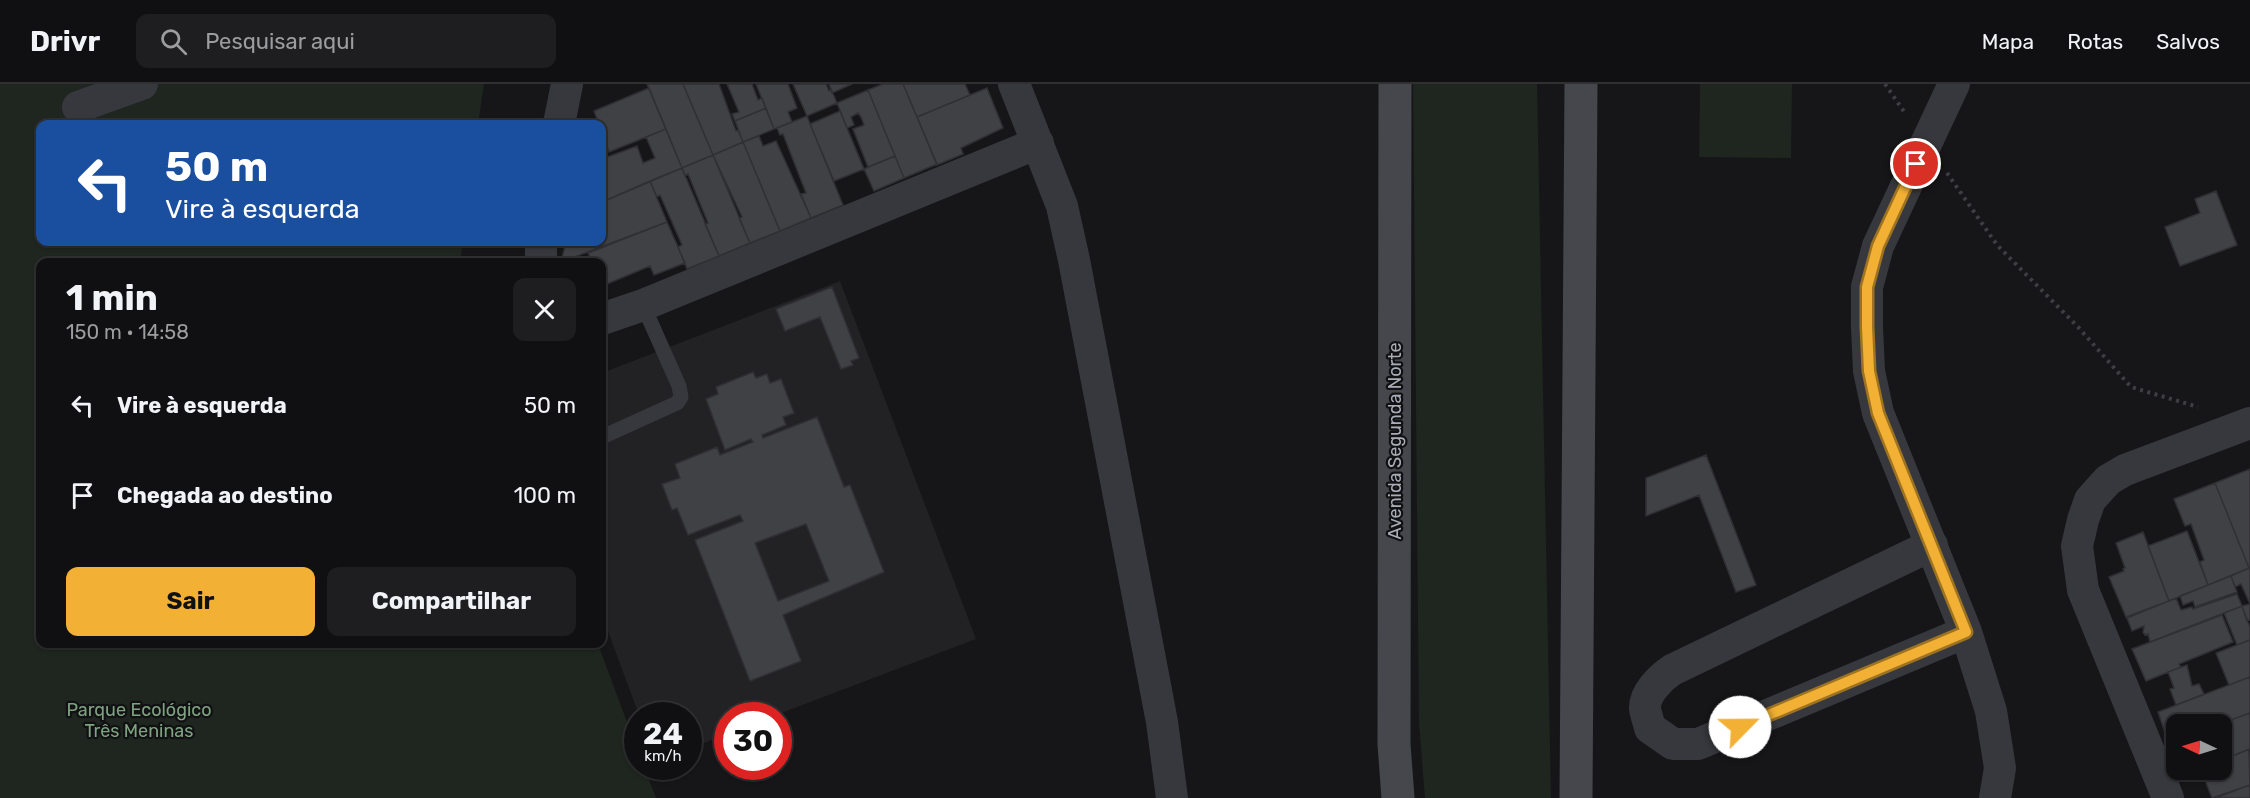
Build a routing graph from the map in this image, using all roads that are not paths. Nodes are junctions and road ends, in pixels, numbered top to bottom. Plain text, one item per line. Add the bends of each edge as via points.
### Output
1 (142, 84) edge
2 (1014, 84) edge
3 (1395, 84) edge
4 (1581, 84) edge
5 (1954, 84) edge
6 (568, 85) edge
7 (78, 107) dead end
8 (560, 120) edge
9 (1038, 143) junction
10 (643, 305) junction
11 (606, 319) edge
12 (2250, 423) edge
13 (606, 435) edge
14 (1932, 545) junction
15 (1966, 632) junction
16 (1172, 798) edge
17 (1398, 798) edge
18 (1576, 798) edge
19 (1995, 798) edge
20 (2168, 798) edge

1 - 7 street
2 - 9 street
3 - 17 main road, Avenida Segunda Norte via 1394,744
4 - 18 main road
5 - 14 street via 1878,246 1867,287 1869,371 1878,413
6 - 8 street
9 - 10 street
9 - 16 street via 1062,206 1074,260 1162,722
10 - 11 street
10 - 13 lane via 681,398
12 - 20 street via 2108,480 2090,500 2077,546 2083,590
14 - 15 street
14 - 15 street via 1672,670 1650,692 1645,708 1650,728 1673,744 1698,744
15 - 19 street via 1991,711 2000,768

